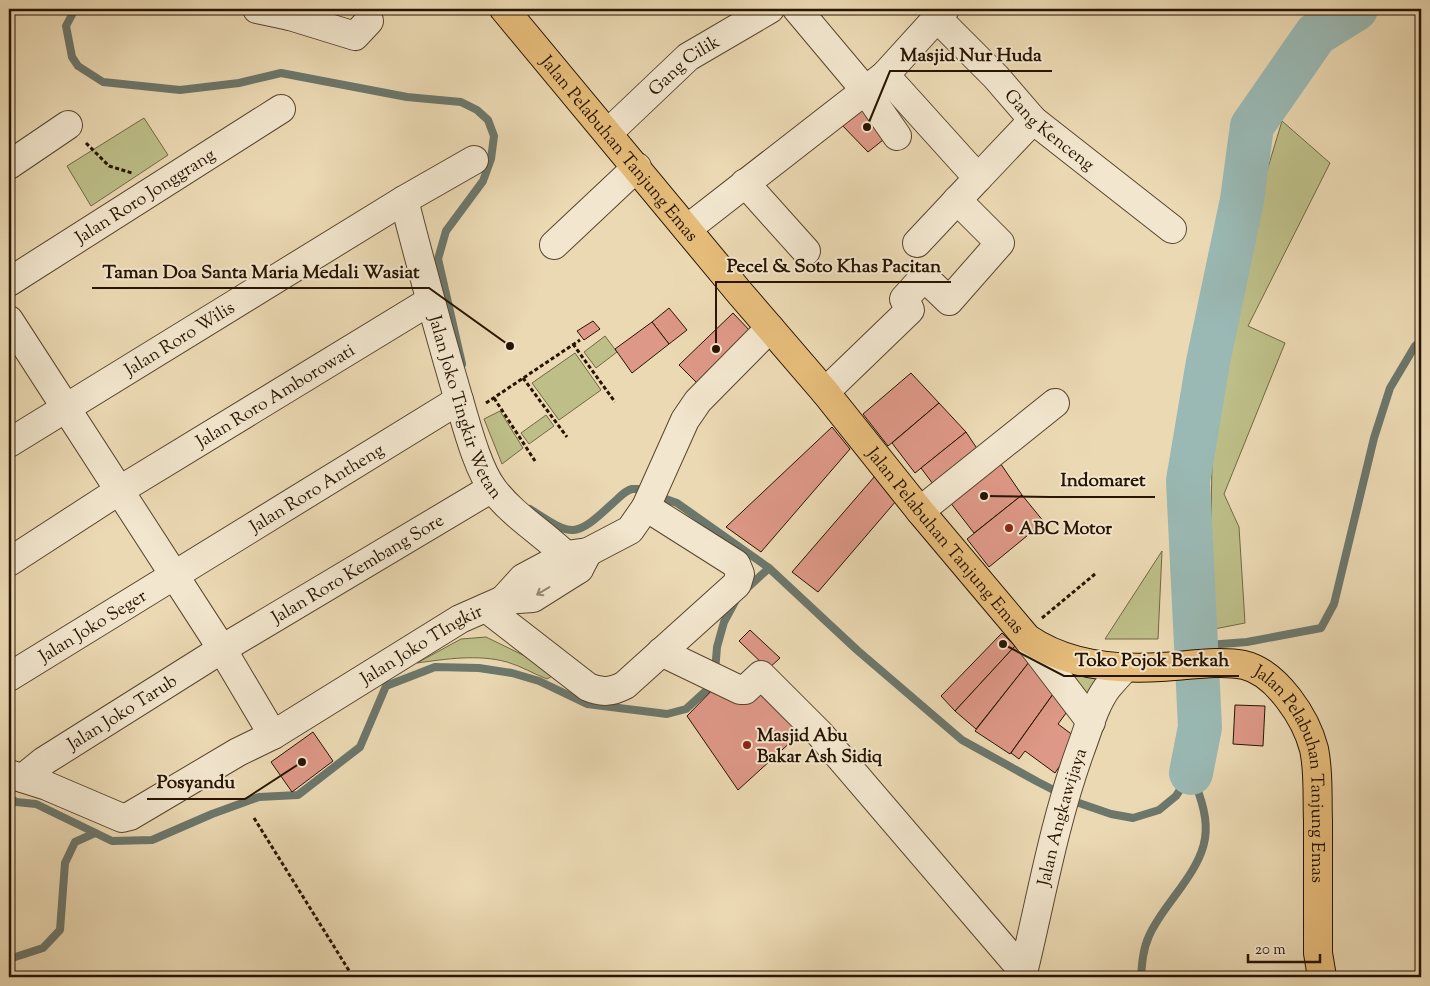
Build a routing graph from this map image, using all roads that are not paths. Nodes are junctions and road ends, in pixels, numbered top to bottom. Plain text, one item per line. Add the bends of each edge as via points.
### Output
1 (257, 9) edge
2 (504, 9) edge
3 (770, 9) edge
4 (798, 9) edge
5 (293, 12) edge
6 (941, 13) edge
7 (369, 21) dead end
8 (875, 83) junction
9 (281, 109) dead end
10 (1033, 120) junction
11 (68, 125) road end
12 (608, 133) junction
13 (897, 136) dead end
14 (474, 160) dead end
15 (9, 165) edge
16 (637, 167) junction
17 (978, 178) junction
18 (745, 183) junction
19 (404, 200) junction
20 (957, 200) junction
21 (687, 229) junction
22 (1172, 229) dead end
23 (917, 243) dead end
24 (554, 245) dead end
25 (806, 251) dead end
26 (9, 282) edge
27 (430, 301) junction
28 (9, 320) edge
29 (770, 328) junction
30 (825, 392) junction
31 (471, 402) junction
32 (1055, 403) dead end
33 (65, 408) junction
34 (9, 443) edge
35 (492, 488) junction
36 (120, 490) junction
37 (647, 503) junction
38 (920, 511) junction
39 (578, 558) junction
40 (9, 562) edge
41 (175, 576) junction
42 (495, 604) junction
43 (1025, 636) junction
44 (222, 649) junction
45 (661, 652) junction
46 (1131, 668) junction
47 (9, 676) edge
48 (340, 695) junction
49 (1090, 722) junction
50 (273, 735) junction
51 (238, 752) junction
52 (16, 776) edge
53 (1022, 974) edge
54 (1322, 977) edge

1 - 5 street
2 - 12 main road, Jalan Pelabuhan Tanjung Emas
3 - 12 street, Gang Cilik via 688,56
4 - 8 street
5 - 7 street via 356,36
6 - 8 street
6 - 10 street, Gang Kenceng
8 - 13 street
8 - 17 street
8 - 18 street
9 - 26 street, Jalan Roro Jonggrang
10 - 17 street
10 - 22 street, Gang Kenceng
11 - 15 street
12 - 16 main road, Jalan Pelabuhan Tanjung Emas
14 - 19 street, Jalan Roro Wilis
16 - 21 main road, Jalan Pelabuhan Tanjung Emas
16 - 24 street
17 - 20 street
18 - 21 street
18 - 25 street
19 - 27 street, Jalan Joko Tingkir Wetan
19 - 33 street, Jalan Roro Wilis
20 - 23 street
20 - 30 street via 1000,243 949,301 924,277 904,299 910,310
21 - 29 main road, Jalan Pelabuhan Tanjung Emas
27 - 31 street, Jalan Joko Tingkir Wetan
27 - 36 street, Jalan Roro Amborowati
28 - 33 street
29 - 30 main road, Jalan Pelabuhan Tanjung Emas
29 - 37 street, Jalan Joko TIngkir via 698,401 685,420
30 - 38 main road, Jalan Pelabuhan Tanjung Emas
31 - 35 street, Jalan Joko Tingkir Wetan via 471,441
31 - 41 street, Jalan Roro Antheng
32 - 38 street
33 - 34 street, Jalan Roro Wilis
33 - 36 street
35 - 39 street, Jalan Joko Tingkir Wetan via 504,502
35 - 44 street, Jalan Roro Kembang Sore
36 - 40 street, Jalan Roro Amborowati
36 - 41 street
37 - 39 street, Jalan Joko TIngkir via 630,530
37 - 45 street via 736,564 740,574 737,584
38 - 43 main road, Jalan Pelabuhan Tanjung Emas
39 - 42 street, Jalan Joko TIngkir via 523,578
41 - 44 street
41 - 47 street, Jalan Joko Seger
42 - 45 street via 588,687 598,691 613,692 625,686
42 - 48 street, Jalan Joko TIngkir via 460,618
43 - 46 main road, Jalan Pelabuhan Tanjung Emas via 1068,659
43 - 49 street
44 - 50 street
44 - 52 street, Jalan Joko Tarub
45 - 53 street via 718,681 745,690 761,675 820,734
46 - 49 street, Jalan Angkawijaya via 1107,689
46 - 54 main road, Jalan Pelabuhan Tanjung Emas via 1245,666 1270,679 1297,710 1310,735 1317,763 1318,953
48 - 50 street, Jalan Joko TIngkir
48 - 51 street, Jalan Joko TIngkir via 314,725 265,756
49 - 53 street, Jalan Angkawijaya via 1059,814
50 - 51 street, Jalan Joko TIngkir
51 - 52 street via 122,818

